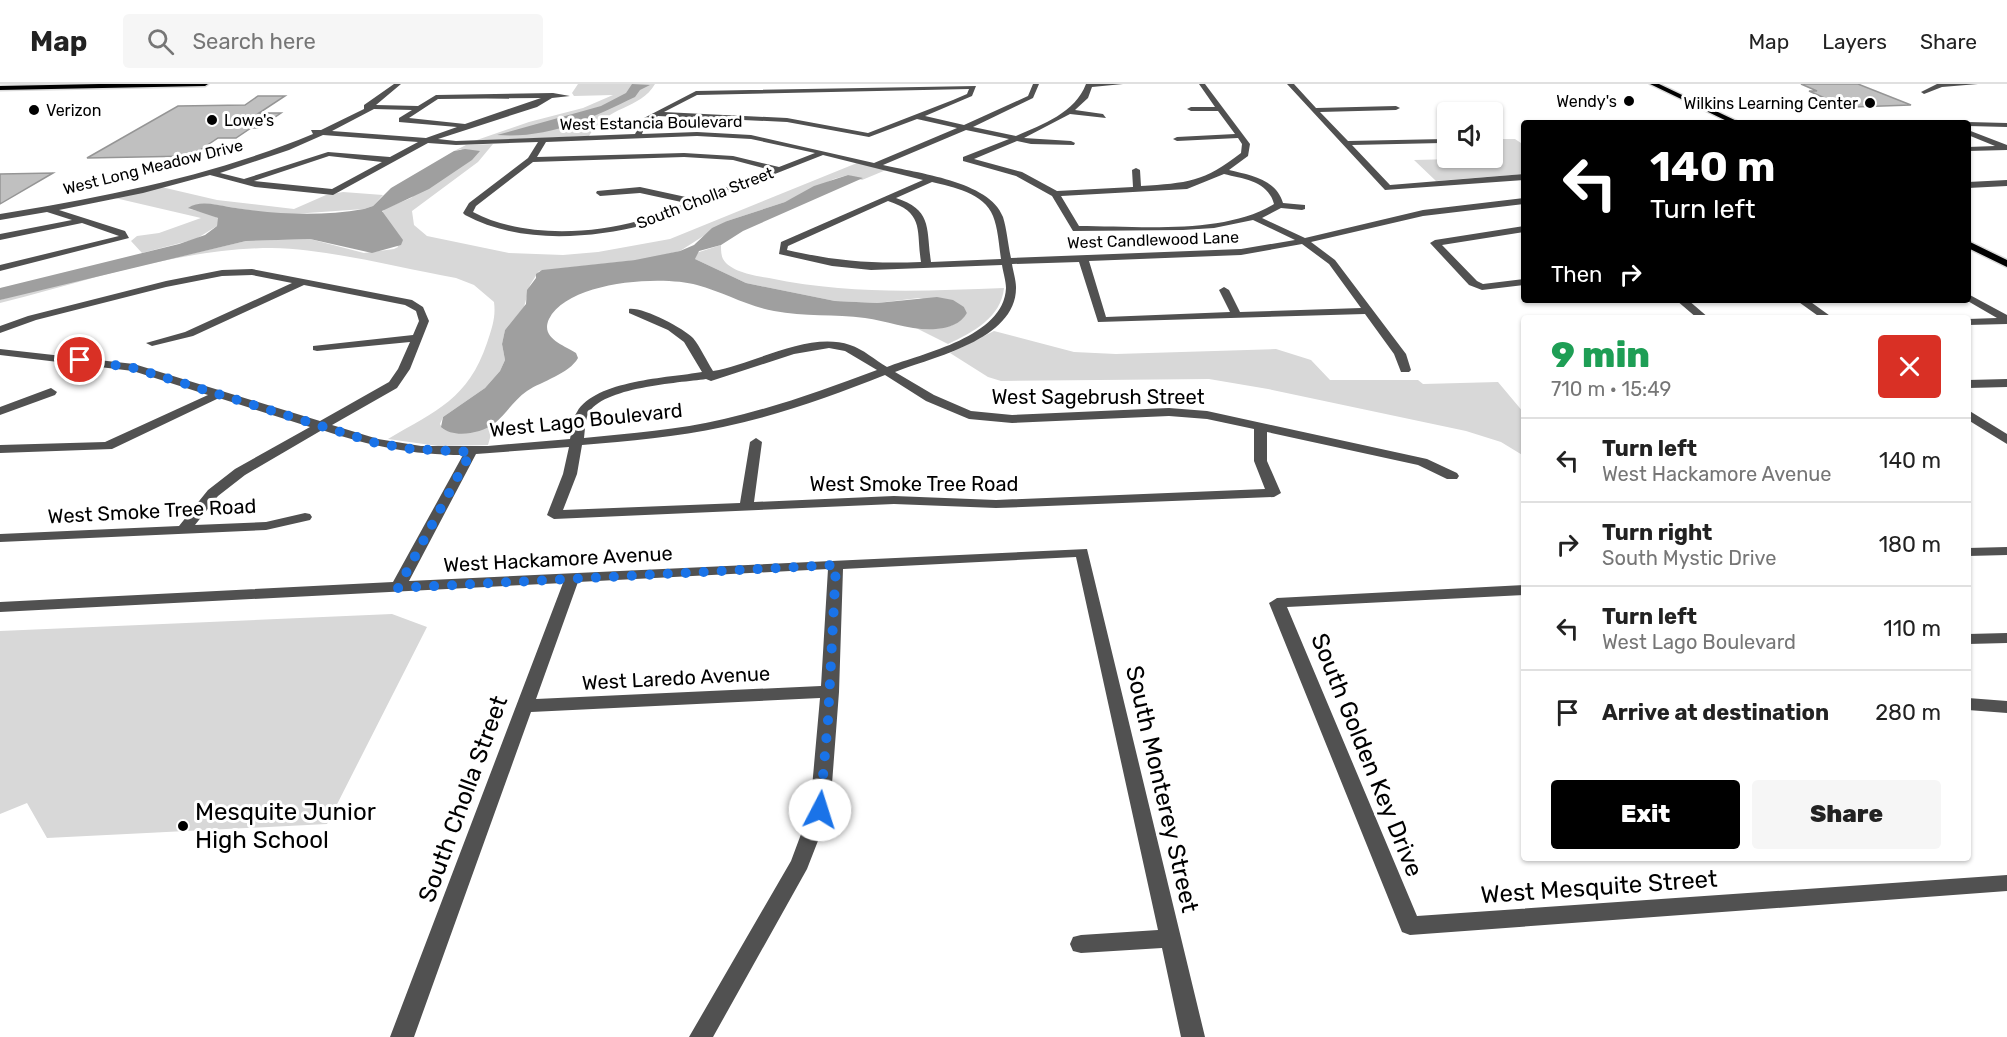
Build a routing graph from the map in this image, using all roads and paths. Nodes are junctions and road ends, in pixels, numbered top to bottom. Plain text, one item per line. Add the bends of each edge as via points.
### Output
1 (8, 84) edge
2 (205, 84) edge
3 (398, 84) edge
4 (1036, 84) edge
5 (1089, 84) edge
6 (1120, 84) edge
7 (1203, 84) edge
8 (1290, 84) edge
9 (1653, 84) edge
10 (1672, 84) edge
11 (1968, 84) edge
12 (1975, 84) edge
13 (0, 88) edge
14 (854, 89) junction
15 (1924, 92) dead end
16 (553, 95) junction
17 (566, 96) dead end
18 (854, 98) dead end
19 (369, 106) junction
20 (1704, 106) junction
21 (423, 108) junction
22 (1396, 108) dead end
23 (1191, 109) dead end
24 (1221, 109) junction
25 (1313, 110) junction
26 (1071, 112) junction
27 (656, 114) junction
28 (1103, 116) dead end
29 (917, 117) junction
30 (1731, 120) edge
31 (1971, 124) edge
32 (2007, 125) edge
33 (466, 126) junction
34 (964, 127) junction
35 (318, 132) junction
36 (1971, 133) edge
37 (638, 136) junction
38 (1241, 136) junction
39 (1014, 139) junction
40 (1177, 139) dead end
41 (543, 140) junction
42 (426, 141) junction
43 (1437, 141) edge
44 (1071, 143) dead end
45 (1345, 143) junction
46 (2007, 148) edge
47 (1971, 149) edge
48 (824, 152) junction
49 (391, 160) junction
50 (531, 160) junction
51 (876, 165) junction
52 (779, 169) junction
53 (1136, 170) dead end
54 (203, 171) junction
55 (1223, 171) junction
56 (1521, 177) edge
57 (932, 179) junction
58 (244, 182) junction
59 (2007, 183) edge
60 (1971, 185) edge
61 (1137, 189) junction
62 (600, 193) dead end
63 (1055, 194) junction
64 (887, 198) junction
65 (1521, 201) edge
66 (695, 202) junction
67 (1279, 205) junction
68 (44, 207) junction
69 (1302, 207) dead end
70 (0, 215) edge
71 (1256, 218) junction
72 (82, 221) junction
73 (1521, 229) edge
74 (0, 237) edge
75 (1304, 241) junction
76 (1971, 246) edge
77 (1083, 258) junction
78 (1007, 261) junction
79 (926, 264) junction
80 (2007, 264) edge
81 (0, 268) edge
82 (302, 282) junction
83 (1521, 282) edge
84 (1224, 290) dead end
85 (1971, 299) edge
86 (1685, 303) edge
87 (1806, 303) edge
88 (633, 311) dead end
89 (1369, 311) junction
90 (1700, 315) edge
91 (1824, 315) edge
92 (1237, 316) junction
93 (2007, 320) edge
94 (1971, 322) edge
95 (0, 330) edge
96 (418, 338) junction
97 (152, 343) dead end
98 (317, 348) dead end
99 (0, 352) edge
100 (1405, 370) dead end
101 (887, 371) junction
102 (711, 376) junction
103 (2007, 383) edge
104 (1971, 384) edge
105 (51, 392) dead end
106 (219, 394) junction
107 (0, 411) edge
108 (1971, 416) edge
109 (322, 426) junction
110 (1261, 426) junction
111 (2007, 440) edge
112 (574, 442) junction
113 (756, 442) dead end
114 (0, 449) edge
115 (471, 452) junction
116 (1452, 476) dead end
117 (746, 506) junction
118 (306, 517) dead end
119 (183, 529) junction
120 (0, 538) edge
121 (2007, 551) edge
122 (1082, 552) joint
123 (1971, 552) edge
124 (836, 565) junction
125 (572, 579) junction
126 (398, 588) junction
127 (1521, 590) edge
128 (0, 607) edge
129 (2007, 638) edge
130 (1971, 639) edge
131 (830, 692) junction
132 (1971, 704) edge
133 (525, 706) junction
134 (2007, 707) edge
135 (2007, 883) edge
136 (1410, 926) joint
137 (1171, 938) junction
138 (1081, 944) dead end
139 (402, 1037) edge
140 (701, 1037) edge
141 (1193, 1037) edge

1 - 13 main road
2 - 13 main road
3 - 19 street, West Long Meadow Drive
4 - 34 street via 1024,102
5 - 6 street
5 - 26 street via 1090,91
7 - 24 street
8 - 25 street
9 - 20 main road
10 - 20 main road via 1702,100
11 - 12 street
11 - 15 street via 1941,85
14 - 18 street
14 - 27 street via 691,93
14 - 29 street via 974,87 964,99
16 - 17 street
16 - 21 street via 436,97
16 - 33 street via 534,105
19 - 21 street
19 - 35 street, West Long Meadow Drive
20 - 30 main road
21 - 33 street via 402,120
22 - 25 street
23 - 24 street
24 - 38 street
25 - 45 street
26 - 28 street
26 - 39 street
27 - 29 street via 787,120 869,135
27 - 37 street via 643,123
29 - 34 street
31 - 32 street
33 - 42 street
34 - 39 street
34 - 51 street
35 - 42 street, West Estancia Boulevard
35 - 54 street, West Long Meadow Drive
36 - 46 street
37 - 41 street, West Estancia Boulevard
37 - 48 street, West Estancia Boulevard via 750,137
38 - 40 street
38 - 55 street via 1246,144 1245,154
39 - 44 street
39 - 63 street via 966,159 1019,174
41 - 42 street, West Estancia Boulevard
41 - 50 street
42 - 49 street
43 - 45 street
45 - 56 street via 1388,188
46 - 47 street
48 - 51 street, West Estancia Boulevard
48 - 52 street, South Cholla Street
49 - 58 street via 328,154
49 - 58 street via 333,192
50 - 52 street via 684,154 733,158
50 - 66 street, South Cholla Street via 468,213 477,219 520,229 583,234 642,223
51 - 57 street, West Estancia Boulevard
52 - 66 street, South Cholla Street
53 - 61 street
54 - 58 street
54 - 68 street, West Long Meadow Drive
55 - 61 street via 1187,186
55 - 67 street via 1260,181 1273,189
57 - 64 street
57 - 78 street, West Estancia Boulevard via 974,192 992,206 998,216
59 - 60 street
61 - 63 street
62 - 66 street via 640,190
63 - 71 street via 1076,229 1182,226
64 - 79 street via 918,210
64 - 79 street, West Candlewood Lane via 784,244 781,249 849,265
65 - 75 street, West Candlewood Lane via 1423,213
67 - 69 street
67 - 71 street via 1271,213
68 - 70 street, West Long Meadow Drive
68 - 72 street
71 - 75 street
72 - 74 street
72 - 81 street via 124,238
73 - 83 street via 1435,243 1473,283 1482,287
75 - 77 street, West Candlewood Lane via 1241,252
75 - 89 street via 1332,262
76 - 80 main road
77 - 78 street, West Candlewood Lane
77 - 92 street via 1102,320
78 - 79 street, West Candlewood Lane
78 - 101 street, West Lago Boulevard via 1010,298 995,322 952,347
82 - 95 street via 252,272 222,273 155,286
82 - 96 street via 419,307 424,321
82 - 97 street via 189,334
84 - 92 street
85 - 93 street
86 - 90 street
87 - 91 street
88 - 102 street via 672,328 688,340
89 - 92 street
89 - 100 street via 1400,354
93 - 94 street
96 - 98 street
96 - 109 street via 393,385
99 - 106 street, West Lago Boulevard via 134,368
101 - 102 street, West Sagebrush Street via 848,348 829,345 792,351
101 - 110 street, West Sagebrush Street via 949,408 969,415 1012,419 1186,413
101 - 112 street, West Lago Boulevard via 743,419
102 - 112 street, West Sagebrush Street via 624,388 598,398 582,413
103 - 104 street
105 - 107 street
106 - 109 street, West Lago Boulevard
106 - 114 street via 107,446
108 - 111 street
109 - 115 street, West Lago Boulevard via 398,448
109 - 119 street via 224,483
110 - 116 street, West Sagebrush Street via 1422,462
110 - 117 street, West Smoke Tree Road via 1260,465 1274,493 996,504 894,500
112 - 115 street, West Lago Boulevard
112 - 117 street, West Smoke Tree Road via 570,474 554,515
113 - 117 street
115 - 126 street
118 - 119 street, West Smoke Tree Road via 266,526
119 - 120 street, West Smoke Tree Road
121 - 123 street
122 - 124 street, West Hackamore Avenue
122 - 137 street, South Monterey Street
124 - 125 street, West Hackamore Avenue
124 - 131 street
125 - 126 street, West Hackamore Avenue
125 - 133 street, South Cholla Street
126 - 128 street, West Hackamore Avenue
127 - 136 street, South Golden Key Drive via 1277,603
129 - 130 street
131 - 133 street, West Laredo Avenue
131 - 140 street via 820,810 800,863
132 - 134 street
133 - 139 street, South Cholla Street
135 - 136 street, West Mesquite Street
137 - 138 street
137 - 141 street, South Monterey Street

